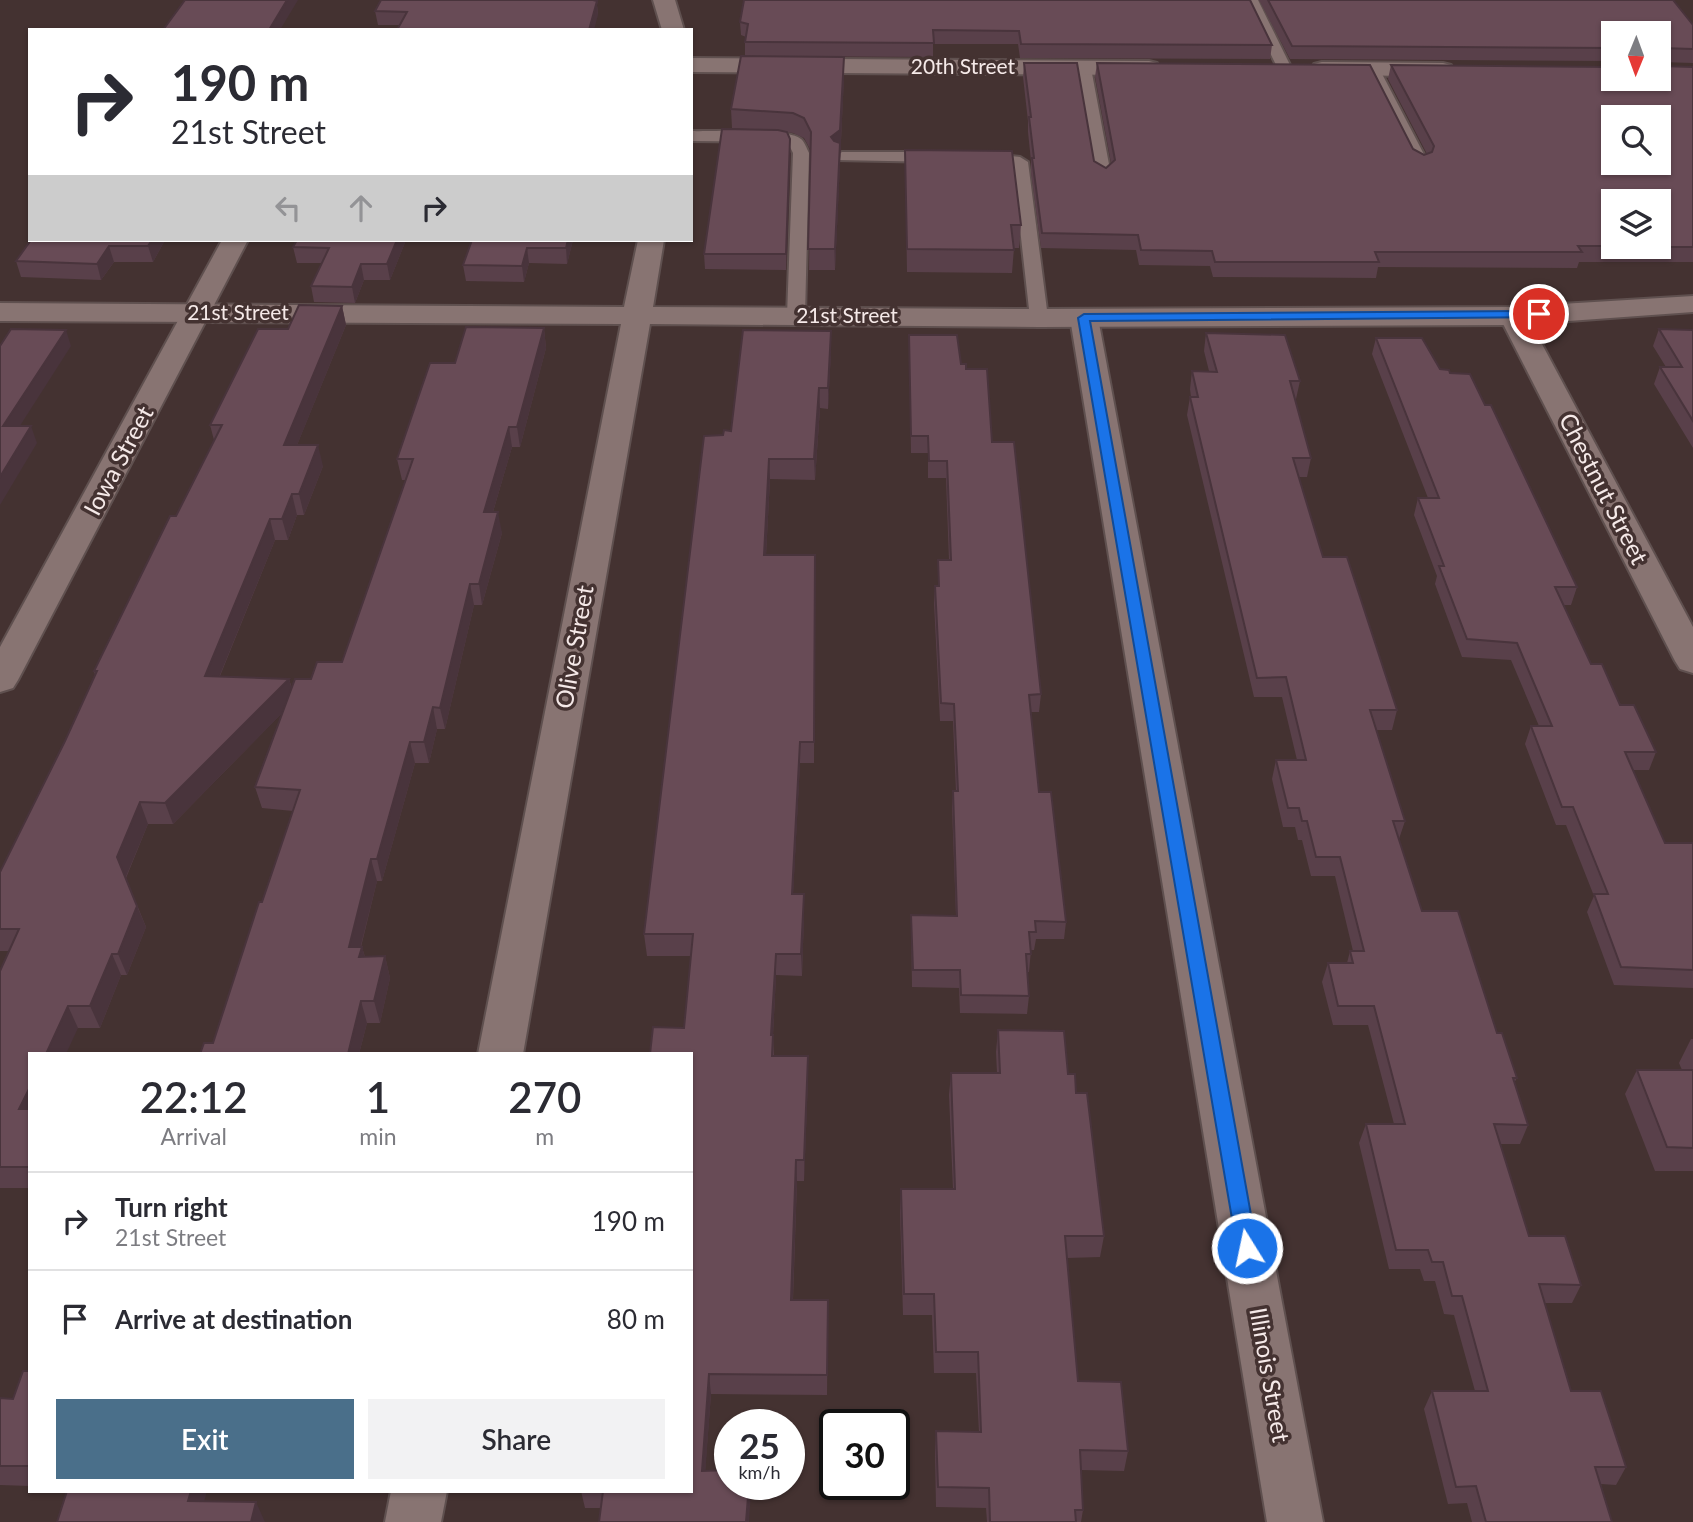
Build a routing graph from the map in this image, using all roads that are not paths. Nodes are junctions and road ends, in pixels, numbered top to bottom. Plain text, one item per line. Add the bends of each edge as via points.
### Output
1 (664, 0) edge
2 (1251, 0) edge
3 (672, 28) edge
4 (693, 65) edge
5 (1084, 68) junction
6 (1177, 68) edge
7 (1258, 69) edge
8 (1285, 69) junction
9 (1373, 70) junction
10 (1466, 70) edge
11 (693, 136) edge
12 (842, 157) edge
13 (1420, 162) edge
14 (1103, 175) edge
15 (234, 242) edge
16 (651, 242) edge
17 (1693, 304) edge
18 (0, 312) edge
19 (198, 313) junction
20 (637, 315) junction
21 (796, 316) junction
22 (1513, 316) junction
23 (1039, 318) junction
24 (1084, 318) junction
25 (1693, 661) edge
26 (0, 680) edge
27 (500, 1052) edge
28 (419, 1493) edge
29 (413, 1522) edge
30 (1295, 1522) edge

1 - 3 street
2 - 8 lane
4 - 5 street, 20th Street
5 - 6 street, 20th Street
5 - 14 lane
7 - 8 street
8 - 9 street
9 - 10 street
9 - 13 lane
11 - 21 lane via 795,142 801,153
12 - 23 lane via 1020,162
15 - 19 street, Iowa Street
16 - 20 street, Olive Street
17 - 22 street, 21st Street
18 - 19 street, 21st Street
19 - 20 street, 21st Street
19 - 26 street, Iowa Street
20 - 21 street, 21st Street
20 - 27 street, Olive Street
21 - 23 street, 21st Street
22 - 24 street, 21st Street
22 - 25 street, Chestnut Street
23 - 24 street, 21st Street
24 - 30 street, Illinois Street
28 - 29 street

